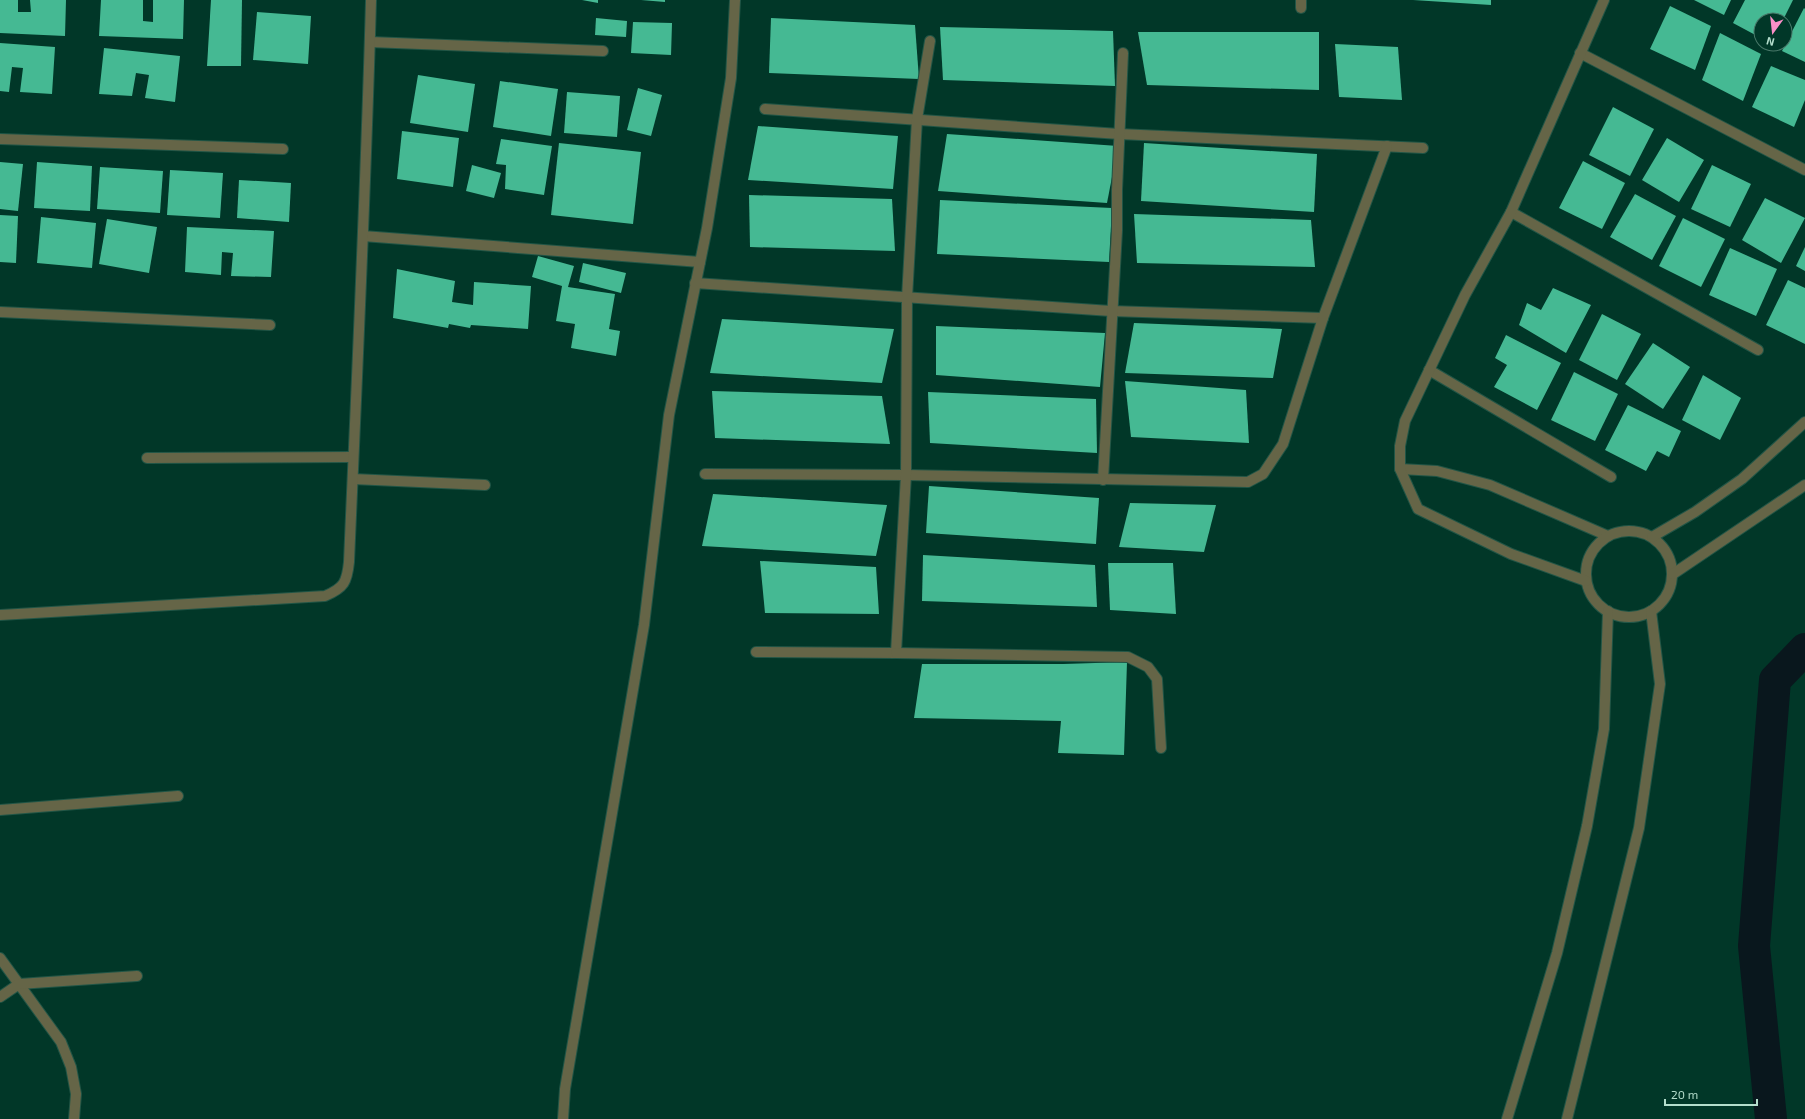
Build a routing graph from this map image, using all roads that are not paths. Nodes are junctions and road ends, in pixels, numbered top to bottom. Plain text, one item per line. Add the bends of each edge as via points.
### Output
1 (371, 0) edge
2 (736, 0) edge
3 (1604, 0) edge
4 (930, 41) dead end
5 (370, 42) junction
6 (602, 51) dead end
7 (1123, 52) dead end
8 (1580, 53) junction
9 (765, 109) dead end
10 (917, 119) junction
11 (1120, 134) junction
12 (0, 139) edge
13 (1387, 146) junction
14 (1423, 148) dead end
15 (283, 149) dead end
16 (1805, 170) edge
17 (1511, 212) junction
18 (363, 236) junction
19 (700, 262) junction
20 (695, 283) junction
21 (907, 298) junction
22 (1111, 311) junction
23 (0, 312) edge
24 (1324, 318) junction
25 (270, 325) dead end
26 (1758, 350) dead end
27 (1428, 370) junction
28 (1805, 422) edge
29 (353, 457) junction
30 (147, 458) dead end
31 (1400, 469) junction
32 (706, 474) dead end
33 (906, 475) junction
34 (1611, 477) dead end
35 (353, 479) junction
36 (1103, 480) junction
37 (485, 485) dead end
38 (1805, 485) edge
39 (1608, 536) junction
40 (1652, 537) junction
41 (1673, 574) junction
42 (1586, 581) junction
43 (1608, 611) junction
44 (1651, 611) junction
45 (0, 615) edge
46 (756, 652) dead end
47 (896, 653) junction
48 (1161, 748) dead end
49 (178, 796) dead end
50 (0, 810) edge
51 (0, 958) edge
52 (136, 976) dead end
53 (19, 984) junction
54 (0, 997) edge
55 (74, 1119) edge
56 (563, 1119) edge
57 (1507, 1119) edge
58 (1567, 1119) edge

1 - 5 street
2 - 19 street via 731,78
3 - 8 street
4 - 10 street
5 - 6 street
5 - 18 street
7 - 11 street
8 - 16 street
8 - 17 street
9 - 10 street
10 - 11 street
10 - 21 street
11 - 13 street
11 - 22 street
12 - 15 street
13 - 14 street
13 - 24 street
17 - 26 street
17 - 27 street via 1465,295
18 - 19 street
18 - 29 street
19 - 20 street
20 - 21 street
20 - 56 street via 669,414 644,625
21 - 22 street
21 - 33 street
22 - 24 street
22 - 36 street via 1110,381
23 - 25 street
24 - 36 street via 1282,444 1263,474 1248,482
27 - 31 street via 1405,421 1400,446
27 - 34 street
28 - 40 street via 1742,479 1695,512
29 - 30 street
29 - 35 street
31 - 39 street via 1437,471 1490,485
31 - 42 street via 1418,509 1511,554
32 - 33 street
33 - 36 street
33 - 47 street
35 - 37 street
35 - 45 street via 347,577 339,590 325,596
38 - 41 street
39 - 40 street via 1630,530
39 - 42 street via 1595,547 1587,563
40 - 41 street via 1668,553
41 - 44 street via 1667,596
42 - 43 street via 1594,598
43 - 44 street via 1629,617
43 - 57 street via 1604,729 1587,826 1557,953
44 - 58 street via 1660,684 1639,828
46 - 47 street
47 - 48 street via 1128,657 1148,667 1157,679
49 - 50 street
51 - 53 street
52 - 53 street
53 - 54 street
53 - 55 street via 61,1042 72,1067 76,1094

